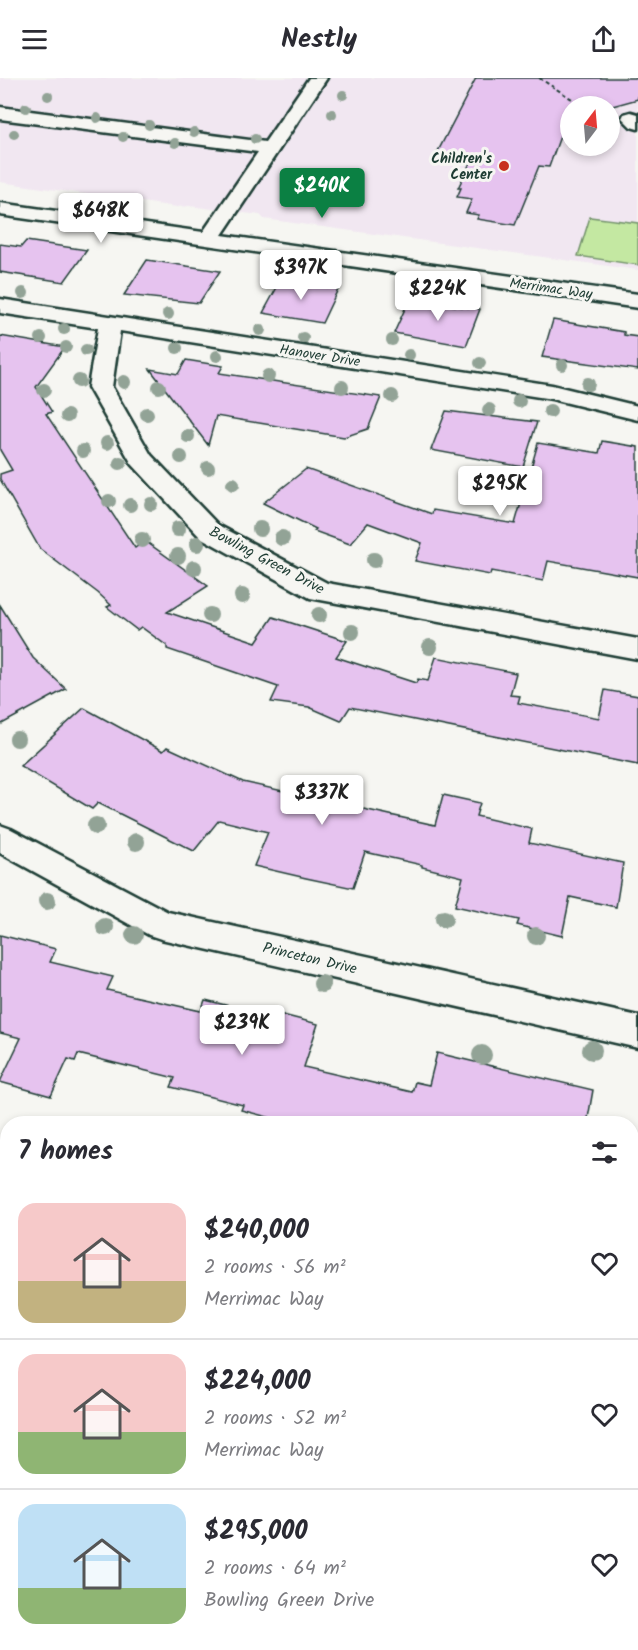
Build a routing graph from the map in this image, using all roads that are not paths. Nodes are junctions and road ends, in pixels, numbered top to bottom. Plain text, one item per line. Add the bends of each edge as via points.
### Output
1 (318, 78) edge
2 (0, 114) edge
3 (270, 148) junction
4 (0, 194) edge
5 (0, 209) edge
6 (214, 232) junction
7 (638, 282) edge
8 (638, 301) edge
9 (0, 306) edge
10 (110, 322) junction
11 (638, 413) edge
12 (638, 649) edge
13 (0, 838) edge
14 (638, 1032) edge

1 - 3 street
2 - 3 street
3 - 6 street
4 - 6 street, Merrimac Way
5 - 6 street, Merrimac Way
6 - 7 street, Merrimac Way
6 - 8 street, Merrimac Way
9 - 10 street, Hanover Drive
10 - 11 street, Hanover Drive via 552,393
10 - 12 street, Bowling Green Drive via 100,387 141,459 209,531 320,591
13 - 14 street, Princeton Drive via 161,925

